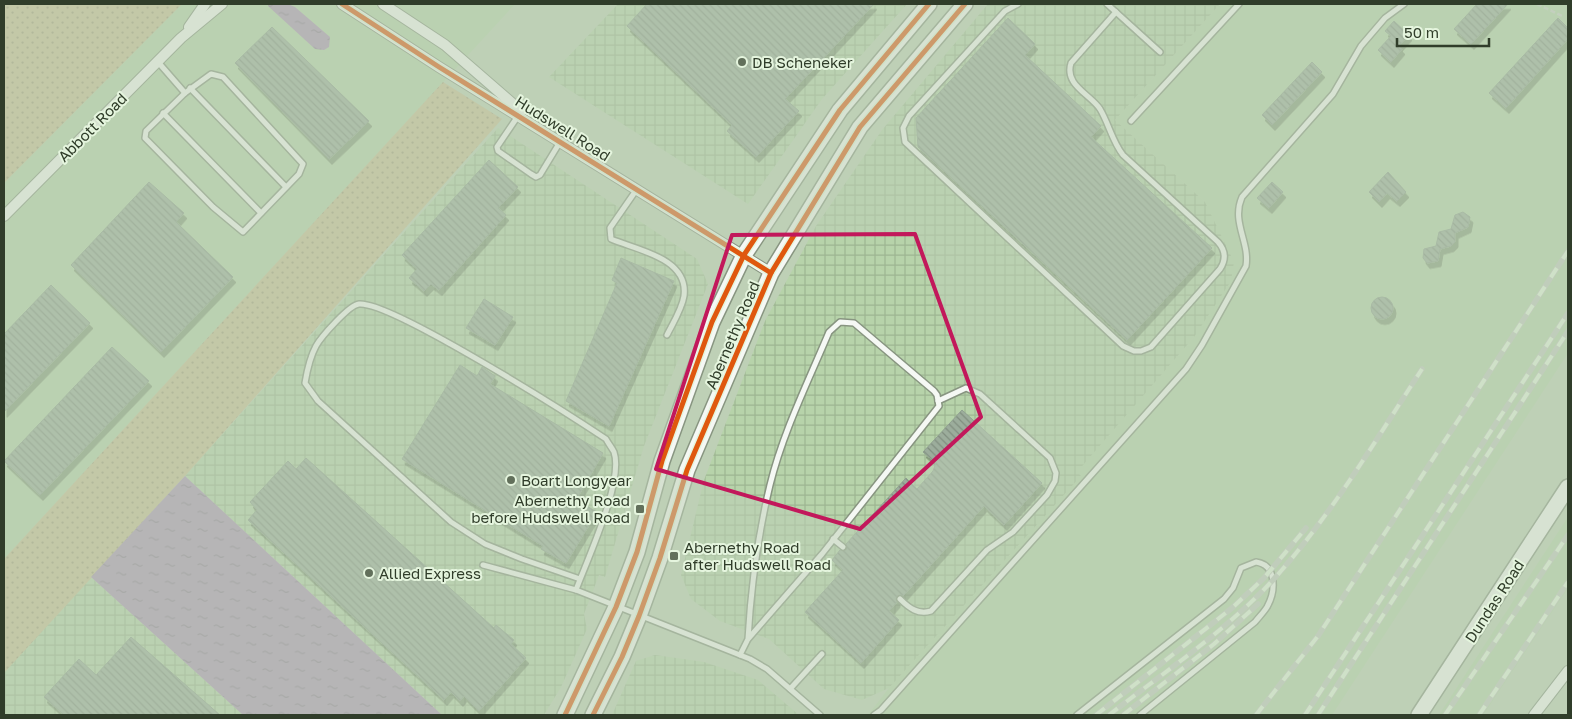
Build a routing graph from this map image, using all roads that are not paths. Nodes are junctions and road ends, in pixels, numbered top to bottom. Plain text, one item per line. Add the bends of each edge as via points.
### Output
1 (205, 4) edge
2 (222, 4) edge
3 (342, 4) edge
4 (383, 4) edge
5 (929, 4) edge
6 (966, 4) edge
7 (1018, 4) edge
8 (1107, 4) edge
9 (1239, 4) edge
10 (1404, 4) edge
11 (1116, 12) junction
12 (181, 38) junction
13 (1160, 52) dead end
14 (158, 62) junction
15 (190, 88) junction
16 (185, 92) junction
17 (163, 114) junction
18 (518, 115) junction
19 (1131, 121) dead end
20 (542, 130) junction
21 (561, 142) junction
22 (286, 188) junction
23 (637, 189) junction
24 (261, 213) junction
25 (4, 216) edge
26 (744, 255) junction
27 (772, 273) junction
28 (667, 335) dead end
29 (938, 401) junction
30 (1568, 487) edge
31 (834, 539) junction
32 (843, 547) dead end
33 (483, 565) dead end
34 (580, 579) junction
35 (576, 590) junction
36 (900, 600) dead end
37 (616, 608) junction
38 (639, 616) junction
39 (748, 639) junction
40 (740, 654) junction
41 (822, 654) dead end
42 (1568, 671) edge
43 (790, 689) junction
44 (565, 715) edge
45 (593, 715) edge
46 (820, 715) edge
47 (874, 715) edge
48 (1077, 715) edge
49 (1140, 715) edge
50 (1419, 715) edge
51 (1534, 715) edge

1 - 12 street, Abbott Road
2 - 12 street, Abbott Road
3 - 18 street, Hudswell Road
4 - 20 street, Hudswell Road via 445,45
5 - 26 main road, Abernethy Road via 840,110
6 - 27 main road, Abernethy Road via 860,127
7 - 11 lane via 1005,11 909,116 903,128 905,142 1123,346 1142,351 1151,346 1208,284 1225,258 1218,242 1123,155 1099,107 1071,79 1071,63
8 - 11 lane
9 - 19 lane
10 - 47 lane via 1385,18 1361,46 1333,94 1242,198 1237,217 1246,266 1186,369
11 - 13 lane
12 - 14 street, Abbott Road
14 - 16 lane
14 - 25 street, Abbott Road
15 - 16 lane
15 - 22 lane
15 - 22 lane via 211,74 222,77 300,158 303,164 300,174
16 - 17 lane
17 - 24 lane
17 - 24 lane via 146,131 145,138 213,207 243,232
18 - 20 street, Hudswell Road
18 - 21 lane via 497,147 530,174 540,175
20 - 21 street, Hudswell Road
21 - 23 street, Hudswell Road
22 - 24 lane
23 - 26 street, Hudswell Road
23 - 28 lane via 610,228 609,236 656,256 680,272 684,296
26 - 27 street, Hudswell Road
26 - 37 main road, Abernethy Road via 709,332 662,461 637,552
27 - 38 main road, Abernethy Road via 687,470
29 - 31 lane via 936,411
29 - 36 lane via 966,388 980,394 1050,458 1056,473 1055,481 1047,495 1013,532 986,550 931,611 912,610
29 - 39 lane via 934,392 861,327 846,321 829,332 770,484 753,577
30 - 50 main road, Dundas Road
31 - 32 lane
31 - 39 lane
33 - 35 lane
34 - 34 lane via 492,547 451,522 318,401 306,383 316,346 350,308 359,304 374,307 410,324 606,439 614,453 615,479
34 - 35 lane
35 - 37 lane
37 - 38 lane
37 - 44 main road, Abernethy Road
38 - 40 lane
38 - 45 main road, Abernethy Road
39 - 40 lane
40 - 43 lane via 759,663
41 - 43 lane
42 - 51 street
43 - 46 lane
48 - 49 lane via 1224,599 1233,588 1241,568 1256,562 1266,565 1271,570 1272,589 1268,606 1255,622

